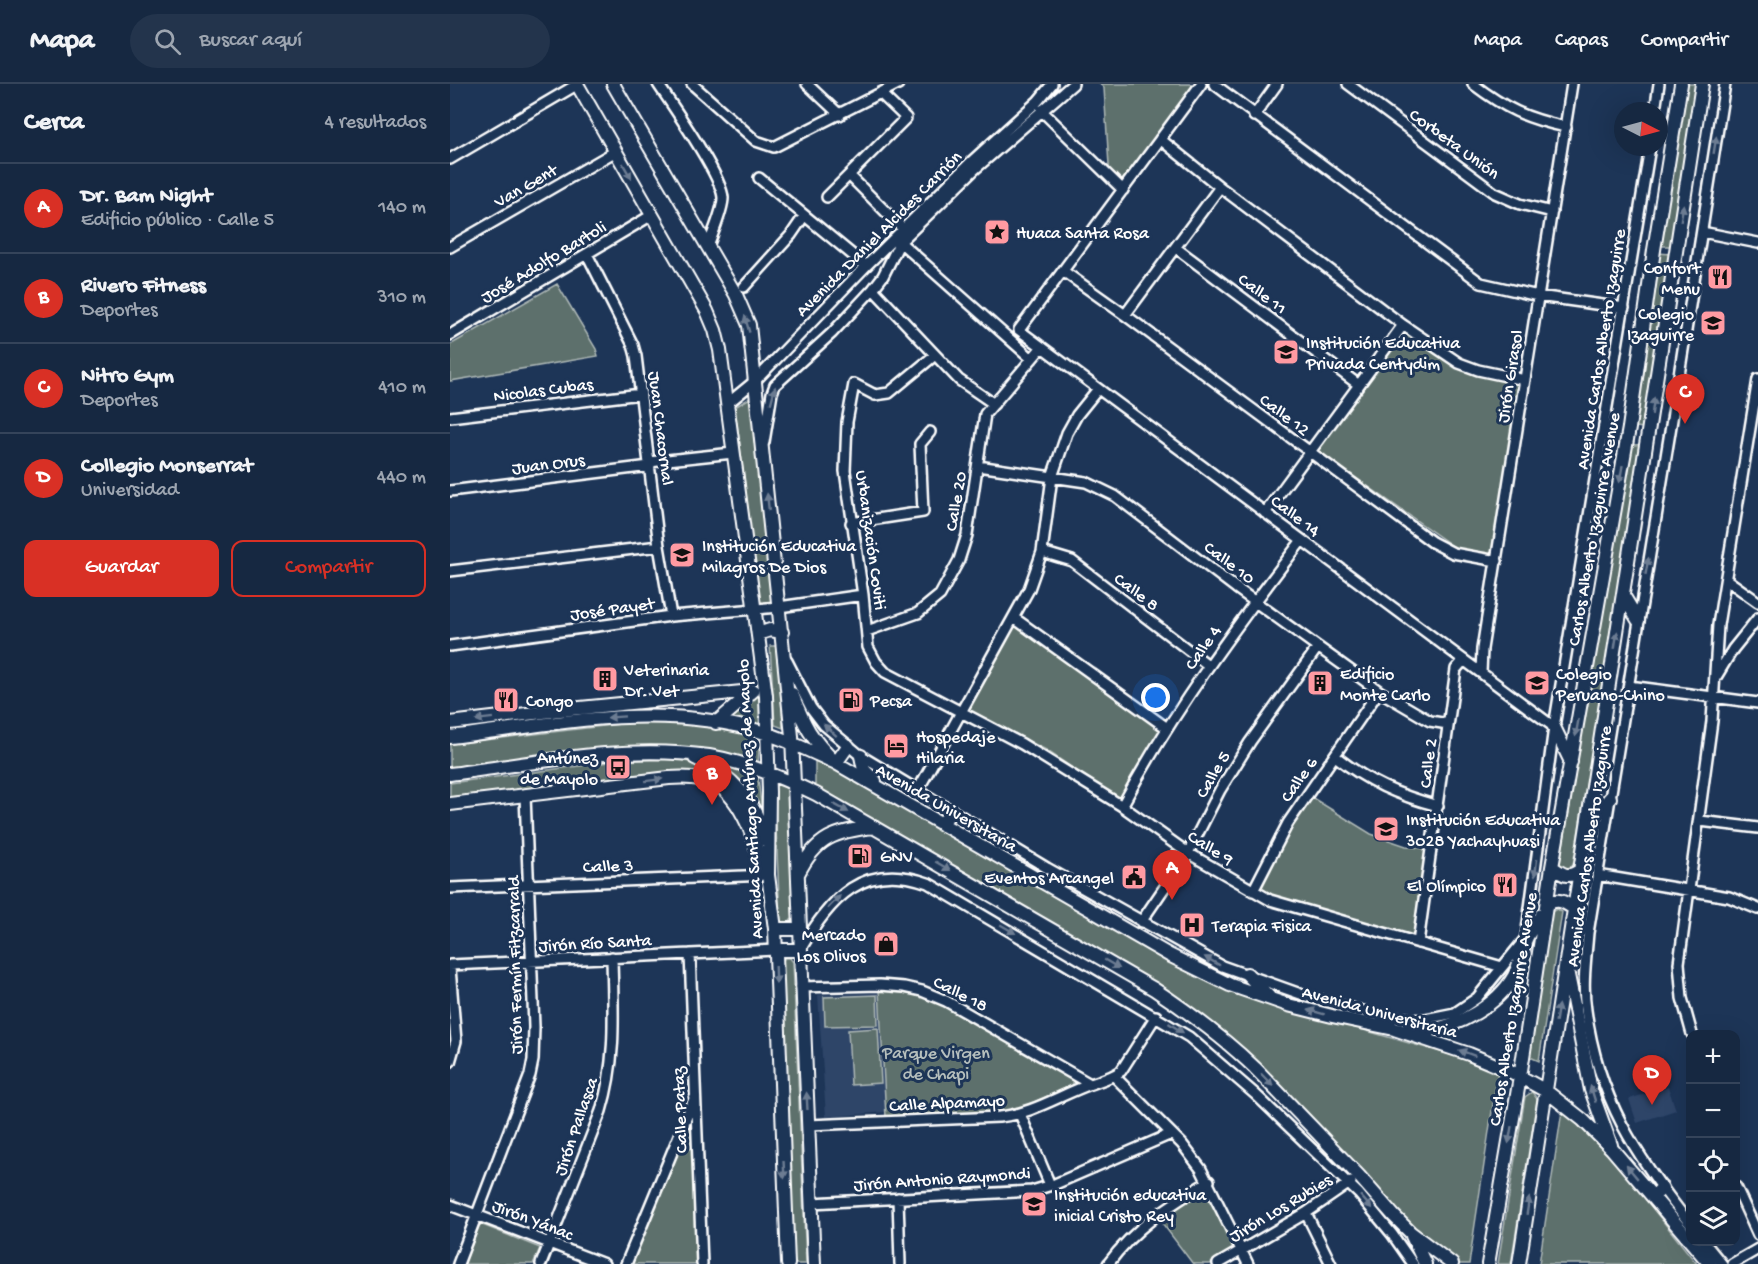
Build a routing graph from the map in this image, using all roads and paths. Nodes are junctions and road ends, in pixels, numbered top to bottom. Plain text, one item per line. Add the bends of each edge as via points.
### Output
1 (578, 84) edge
2 (613, 84) edge
3 (658, 84) edge
4 (692, 84) edge
5 (807, 84) edge
6 (898, 84) edge
7 (1052, 84) edge
8 (1073, 84) edge
9 (1201, 84) edge
10 (1214, 84) edge
11 (1277, 84) edge
12 (1348, 84) edge
13 (1572, 84) edge
14 (1659, 84) edge
15 (1681, 84) edge
16 (1702, 84) edge
17 (1725, 84) edge
18 (1478, 86) edge
19 (880, 93) junction
20 (1656, 102) edge
21 (1041, 110) junction
22 (840, 115) junction
23 (1254, 116) junction
24 (1566, 127) junction
25 (1160, 139) junction
26 (616, 151) junction
27 (1649, 156) edge
28 (450, 159) edge
29 (849, 175) junction
30 (759, 178) dead end
31 (1220, 187) junction
32 (1123, 190) junction
33 (827, 197) dead end
34 (1552, 212) junction
35 (652, 215) junction
36 (804, 216) junction
37 (903, 229) junction
38 (1702, 232) junction
39 (900, 242) junction
40 (1758, 243) edge
41 (450, 247) edge
42 (708, 247) junction
43 (1176, 248) junction
44 (587, 254) junction
45 (866, 266) junction
46 (1063, 271) junction
47 (744, 287) dead end
48 (873, 289) junction
49 (1538, 296) junction
50 (1624, 308) junction
51 (1125, 315) junction
52 (1403, 325) junction
53 (450, 335) edge
54 (1042, 347) junction
55 (935, 355) junction
56 (1032, 359) junction
57 (1758, 379) edge
58 (1525, 380) junction
59 (755, 381) junction
60 (1359, 385) junction
61 (1098, 389) junction
62 (640, 394) junction
63 (727, 404) junction
64 (993, 404) junction
65 (450, 417) edge
66 (1629, 428) junction
67 (1650, 430) junction
68 (930, 432) dead end
69 (733, 453) junction
70 (763, 453) junction
71 (1309, 453) junction
72 (650, 464) junction
73 (978, 466) junction
74 (1052, 477) junction
75 (450, 492) edge
76 (1265, 513) junction
77 (851, 523) junction
78 (1302, 540) junction
79 (659, 546) junction
80 (1042, 552) junction
81 (1497, 561) junction
82 (450, 571) edge
83 (1727, 580) junction
84 (864, 595) junction
85 (1623, 595) junction
86 (1255, 601) junction
87 (1758, 602) edge
88 (779, 607) junction
89 (755, 609) junction
90 (671, 616) junction
91 (1014, 618) junction
92 (1758, 618) edge
93 (1638, 620) junction
94 (867, 631) junction
95 (782, 632) junction
96 (758, 633) junction
97 (450, 646) edge
98 (1318, 647) junction
99 (784, 656) junction
100 (1464, 660) junction
101 (1208, 665) junction
102 (762, 667) junction
103 (1481, 673) junction
104 (1714, 679) junction
105 (787, 681) junction
106 (1629, 686) junction
107 (752, 691) junction
108 (1379, 691) junction
109 (1713, 698) junction
110 (1758, 703) edge
111 (549, 711) junction
112 (962, 711) junction
113 (716, 723) junction
114 (1448, 724) junction
115 (551, 725) junction
116 (1554, 727) junction
117 (1167, 728) junction
118 (450, 732) edge
119 (767, 734) junction
120 (792, 744) junction
121 (848, 746) junction
122 (689, 755) junction
123 (861, 756) junction
124 (1335, 756) junction
125 (1571, 762) junction
126 (836, 763) junction
127 (450, 774) edge
128 (768, 774) junction
129 (795, 784) junction
130 (918, 790) junction
131 (525, 795) junction
132 (888, 795) junction
133 (1610, 798) junction
134 (450, 804) edge
135 (1122, 806) junction
136 (1438, 806) junction
137 (951, 810) junction
138 (1700, 821) junction
139 (1589, 822) junction
140 (942, 825) junction
141 (874, 826) junction
142 (1758, 828) edge
143 (1188, 853) junction
144 (1552, 867) junction
145 (768, 869) junction
146 (1580, 870) junction
147 (797, 875) junction
148 (1597, 875) junction
149 (528, 884) junction
150 (450, 888) edge
151 (1253, 891) junction
152 (1690, 891) junction
153 (1546, 907) junction
154 (1573, 908) junction
155 (1758, 909) edge
156 (1141, 922) junction
157 (775, 929) junction
158 (800, 929) junction
159 (1526, 938) junction
160 (1418, 943) junction
161 (775, 950) junction
162 (800, 950) junction
163 (690, 954) junction
164 (612, 957) junction
165 (1565, 959) junction
166 (532, 961) junction
167 (450, 966) edge
168 (1536, 969) junction
169 (1499, 970) junction
170 (1247, 974) junction
171 (801, 987) junction
172 (1272, 1000) junction
173 (1156, 1016) junction
174 (1382, 1016) junction
175 (1394, 1029) junction
176 (1691, 1030) edge
177 (1580, 1031) junction
178 (1593, 1044) junction
179 (450, 1062) edge
180 (1114, 1076) junction
181 (1520, 1077) junction
182 (1090, 1084) junction
183 (1546, 1091) junction
184 (694, 1097) junction
185 (1020, 1114) junction
186 (808, 1125) junction
187 (1171, 1134) junction
188 (1612, 1149) junction
189 (1359, 1176) junction
190 (1209, 1181) junction
191 (1348, 1184) junction
192 (1050, 1185) junction
193 (1738, 1192) edge
194 (1658, 1193) junction
195 (898, 1198) junction
196 (812, 1203) junction
197 (450, 1205) edge
198 (1306, 1214) junction
199 (477, 1215) junction
200 (1686, 1220) edge
201 (1410, 1232) junction
202 (1758, 1235) edge
203 (549, 1244) junction
204 (1707, 1246) edge
205 (1758, 1249) edge
206 (1242, 1250) junction
207 (458, 1264) edge
208 (541, 1264) edge
209 (604, 1264) edge
210 (626, 1264) edge
211 (702, 1264) edge
212 (788, 1264) edge
213 (814, 1264) edge
214 (900, 1264) edge
215 (1108, 1264) edge
216 (1218, 1264) edge
217 (1248, 1264) edge
218 (1331, 1264) edge
219 (1413, 1264) edge
220 (1425, 1264) edge
221 (1452, 1264) edge
222 (1488, 1264) edge
223 (1519, 1264) edge
224 (1710, 1264) edge
225 (1722, 1264) edge
226 (1732, 1264) edge

1 - 26 main road, Avenida Santiago Antúnez de Mayolo
1 - 28 street
2 - 42 main road
3 - 42 street via 723,192
4 - 22 street via 756,141 774,147
5 - 22 street
6 - 19 street
7 - 37 street, Avenida Daniel Alcides Carrión
8 - 21 street, Avenida Daniel Alcides Carrión
9 - 25 street
10 - 23 street
11 - 23 street
12 - 34 street, Corbeta Unión via 1495,193
13 - 24 street, Jirón Girasol
14 - 20 street
15 - 66 main road, Carlos Alberto Izaguirre Avenue
67 -> 16 main road
38 -> 17 street, Avenida Carlos Alberto Izaguirre
18 - 24 street via 1510,109 1534,120
19 - 22 street
19 - 29 street via 906,118
21 - 32 street
21 - 39 street, Avenida Daniel Alcides Carrión
23 - 49 street via 1481,283
24 - 34 street, Jirón Girasol
25 - 31 street
25 - 32 street
26 -> 35 main road, Avenida Santiago Antúnez de Mayolo
26 - 41 street, Van Gent
27 - 50 street, Avenida Carlos Alberto Izaguirre
29 - 33 street
29 - 37 street
30 - 36 street
31 - 43 street
31 - 52 street
32 - 46 street
34 - 49 street, Jirón Girasol
35 - 44 street, José Adolfo Bartoli
35 - 63 main road, Avenida Santiago Antúnez de Mayolo via 715,330
36 - 45 street
36 - 47 street
37 - 45 street, Avenida Daniel Alcides Carrión
38 - 40 street
93 -> 38 street, Avenida Carlos Alberto Izaguirre
39 - 48 street, Avenida Daniel Alcides Carrión
39 - 56 street
59 -> 42 main road via 749,325
43 - 51 street
43 - 60 street, Calle 11
44 - 53 street, José Adolfo Bartoli
44 - 62 street, Juan Chacornal via 633,345
45 - 59 street, Avenida Daniel Alcides Carrión
46 - 51 street, Calle 12
46 - 54 street, Calle 14 via 1019,330
48 - 55 street
70 -> 48 street, Avenida Daniel Alcides Carrión via 775,385
49 - 50 street
49 - 58 street, Jirón Girasol
50 - 116 street, Avenida Carlos Alberto Izaguirre
51 - 71 street, Calle 12
52 - 58 street via 1459,363
52 - 60 street
54 - 56 street, Calle 20
54 - 61 street, Calle 14
55 - 64 street via 959,380
55 - 77 street, Urbanización Coviti via 889,393 875,395 854,384 847,422 845,471
56 - 64 street, Calle 20
57 - 83 street
58 - 81 street, Jirón Girasol
59 - 63 street, Avenida Daniel Alcides Carrión
59 - 70 main road
60 - 71 street
61 - 74 street via 1067,434
61 - 76 street, Calle 14
62 - 65 street, Nicolas Cubas
62 - 72 street, Juan Chacornal
63 - 69 main road, Avenida Santiago Antúnez de Mayolo
64 - 73 street, Calle 20 via 985,414
66 - 67 main road via 1640,438
66 -> 125 main road, Carlos Alberto Izaguirre Avenue
67 - 85 main road
68 - 77 street via 920,444 923,512
69 - 72 street, Juan Orus
69 - 89 main road, Avenida Santiago Antúnez de Mayolo
88 -> 70 main road
71 - 76 street
71 - 81 street, Calle 12 via 1432,542 1453,553
72 - 75 street, Juan Orus
72 - 79 street, Juan Chacornal
73 - 74 street, Calle 10
73 - 94 street, Calle 20 via 967,535 940,595 918,613
74 - 80 street
74 - 86 street, Calle 10 via 1086,482 1115,496
76 - 78 street, Calle 14
77 - 84 street, Urbanización Coviti
78 - 86 street, Calle 4
78 - 100 street, Calle 14
79 - 82 street
79 - 90 street, Juan Chacornal
80 - 91 street
80 - 101 street, Calle 8 via 1072,561
81 - 103 street, Jirón Girasol
83 - 87 street
83 - 104 street via 1718,625
84 - 88 street, José Payet
84 - 94 street, Urbanización Coviti
85 - 93 main road
139 -> 85 main road
86 - 98 street, Calle 10
86 - 101 street, Calle 4
88 - 89 street, José Payet
88 - 95 main road
89 - 90 street, José Payet
89 - 96 main road, Avenida Santiago Antúnez de Mayolo
90 - 97 street, José Payet
91 - 112 street
91 - 117 street
92 - 104 street
93 - 106 street, Avenida Carlos Alberto Izaguirre
94 - 112 street, Urbanización Coviti via 868,647 885,672
95 - 96 main road
95 - 99 main road
96 - 102 main road, Avenida Santiago Antúnez de Mayolo
98 - 108 street, Calle 10
98 - 143 street, Calle 5 via 1232,770
99 - 105 main road
121 -> 99 street, Avenida Universitaria via 811,708
100 - 103 street, Calle 14
100 - 114 street, Calle 2 via 1456,669
101 - 117 street, Calle 4
102 - 107 main road
102 - 119 main road, Avenida Santiago Antúnez de Mayolo
103 - 116 street, Calle 14
104 - 109 street
105 - 120 main road
105 - 126 main road via 806,728
106 - 109 street
106 - 133 street, Avenida Carlos Alberto Izaguirre
107 - 111 main road, Avenida Universitaria
107 - 113 main road
108 - 114 street, Calle 10 via 1430,721
108 - 124 street, Calle 6
109 - 110 street
109 - 138 street
111 - 115 main road
111 -> 118 main road, Avenida Universitaria
112 - 130 street
112 - 135 street, Calle 9
113 -> 115 main road, Avenida Universitaria via 658,716
113 - 119 main road, Avenida Universitaria
114 - 136 street, Calle 2
115 - 118 main road, Avenida Universitaria
116 - 125 main road
116 -> 159 street, Avenida Carlos Alberto Izaguirre
117 - 135 street, Calle 4
119 - 120 main road, Avenida Universitaria
119 - 128 main road, Avenida Santiago Antúnez de Mayolo
120 - 126 main road, Avenida Universitaria
120 - 129 main road
121 - 123 street, Avenida Universitaria
121 - 126 main road
122 - 127 main road via 634,752
122 - 128 main road
122 - 145 main road via 717,770 750,803 763,833
123 - 130 street, Avenida Universitaria
123 - 132 main road via 864,770
124 - 136 street via 1358,775 1409,798
124 - 151 street, Calle 6 via 1288,823
125 - 144 main road, Carlos Alberto Izaguirre Avenue
126 - 132 main road, Avenida Universitaria
128 - 129 main road
128 - 145 main road, Avenida Santiago Antúnez de Mayolo
129 -> 141 main road
129 - 147 main road
130 - 137 street, Avenida Universitaria
131 - 134 main road
131 -> 145 main road via 669,778 706,778 734,801 763,866
131 - 149 street, Jirón Fermín Fitzcarrald
132 - 140 main road, Avenida Universitaria
133 - 139 main road
133 - 148 street, Avenida Carlos Alberto Izaguirre
135 - 143 street, Calle 9
136 - 160 street, Calle 2
137 - 140 main road
137 - 156 street, Avenida Universitaria
138 - 142 street
138 - 152 street
139 - 146 main road
140 - 172 main road, Avenida Universitaria via 1169,955 1230,985
141 - 147 main road via 828,837 817,845
141 -> 189 main road via 1154,989 1198,1019 1256,1068
143 - 151 street, Calle 9
143 - 156 street, Calle 5
144 - 146 main road via 1568,876
144 - 153 main road, Carlos Alberto Izaguirre Avenue
145 - 149 street, Calle 3
145 - 157 main road, Avenida Santiago Antúnez de Mayolo
146 - 154 main road
147 - 158 main road
148 - 152 street
148 - 178 street, Avenida Carlos Alberto Izaguirre via 1585,981
149 - 150 street, Calle 3
149 - 166 street, Jirón Fermín Fitzcarrald
151 - 160 street, Calle 9 via 1270,900
152 - 155 street via 1729,897
152 - 176 street via 1679,963 1682,998
153 - 154 main road via 1560,900
153 - 159 main road
153 - 168 main road, Carlos Alberto Izaguirre Avenue
154 - 165 main road
170 -> 156 street, Avenida Universitaria via 1222,966
157 - 158 main road
157 - 161 main road, Avenida Santiago Antúnez de Mayolo
158 - 162 main road
159 - 168 main road
159 - 169 street
159 - 175 main road via 1521,962 1512,979 1481,1010 1451,1025 1424,1031
160 - 169 street, Calle 9
161 - 162 main road
161 - 163 street, Jirón Río Santa
161 -> 212 main road, Avenida Santiago Antúnez de Mayolo
162 - 171 main road
162 -> 173 street via 823,915 854,886 878,878 904,876 944,892
163 - 164 street, Jirón Río Santa
163 - 184 street, Calle Pataz
164 - 166 street, Jirón Río Santa
164 - 203 street, Jirón Pallasca via 610,1078
165 - 177 main road
183 -> 165 main road
166 - 167 street, Jirón Río Santa
166 - 199 street, Jirón Fermín Fitzcarrald via 530,1075
167 - 179 street via 456,1041
168 - 181 main road, Carlos Alberto Izaguirre Avenue
169 - 174 street, Avenida Universitaria via 1477,998 1455,1013 1419,1020
170 - 172 main road
170 - 174 street, Avenida Universitaria via 1310,997
171 - 182 street, Calle 18 via 880,986 922,991 946,1000
186 -> 171 main road
175 -> 172 main road, Avenida Universitaria
173 - 180 street
173 -> 191 street via 1217,1061
174 - 175 main road
181 -> 175 main road, Avenida Universitaria via 1469,1054
177 - 178 main road
188 -> 177 main road via 1591,1090
178 - 194 street, Avenida Universitaria via 1621,1125
180 - 182 street, Calle Alpamayo
180 - 187 street
181 - 183 main road, Avenida Universitaria
181 -> 222 main road, Carlos Alberto Izaguirre Avenue
182 - 185 street, Calle Alpamayo
183 - 188 main road, Avenida Universitaria
223 -> 183 main road
184 - 210 street
184 - 211 street, Calle Pataz
185 - 186 street, Calle Alpamayo
185 - 192 street
186 - 196 main road
187 - 190 street
187 - 192 street, Jirón Antonio Raymondi
194 -> 188 main road, Avenida Universitaria
189 - 191 street, Jirón Los Rubies
189 - 201 main road
190 - 206 street
190 - 215 street via 1148,1220
191 - 198 street, Jirón Los Rubies
191 -> 219 street
192 - 195 street, Jirón Antonio Raymondi via 1019,1192
193 - 202 street
194 - 200 street, Avenida Universitaria
194 - 224 main road, Avenida Universitaria
195 - 196 street, Jirón Antonio Raymondi
195 - 214 street
196 - 213 main road
197 - 199 street, Jirón Yánac
198 - 206 street, Jirón Los Rubies
198 - 218 street
199 - 203 street, Jirón Yánac
199 - 207 street, Jirón Fermín Fitzcarrald
201 - 220 main road
201 - 221 main road
203 - 208 street, Jirón Pallasca
203 - 209 street, Jirón Yánac
204 - 225 street
205 - 226 street
206 - 216 street, Jirón Los Rubies
206 - 217 street

